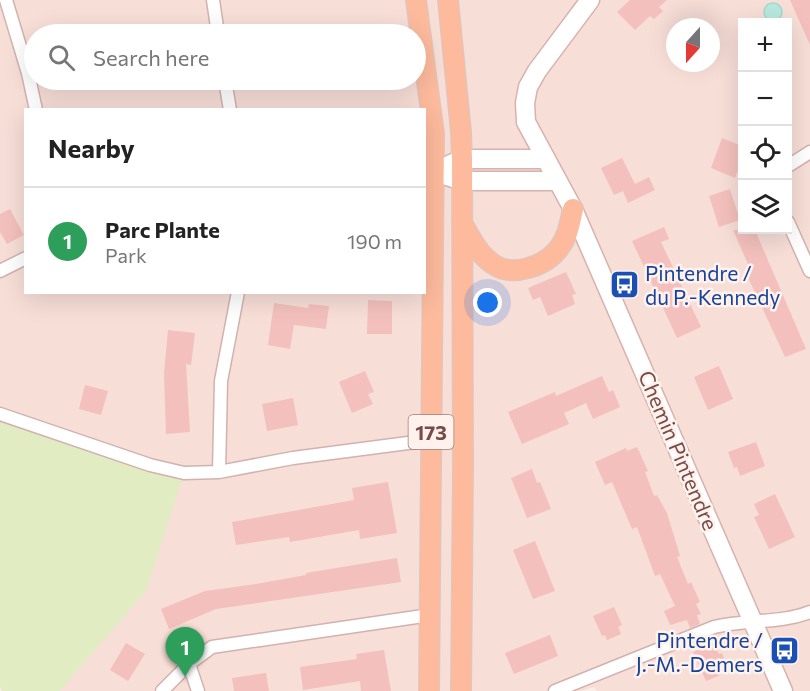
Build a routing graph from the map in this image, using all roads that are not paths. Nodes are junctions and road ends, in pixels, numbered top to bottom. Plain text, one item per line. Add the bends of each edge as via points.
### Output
1 (6, 0) edge
2 (213, 0) edge
3 (416, 0) edge
4 (448, 0) edge
5 (590, 0) edge
6 (217, 24) edge
7 (419, 24) edge
8 (24, 60) edge
9 (426, 74) edge
10 (32, 90) edge
11 (227, 90) edge
12 (36, 108) edge
13 (230, 108) edge
14 (810, 152) edge
15 (462, 159) junction
16 (545, 159) junction
17 (792, 163) edge
18 (430, 172) edge
19 (462, 181) junction
20 (558, 181) junction
21 (573, 209) junction
22 (461, 222) junction
23 (792, 231) edge
24 (24, 259) edge
25 (0, 271) edge
26 (810, 272) edge
27 (238, 294) edge
28 (0, 414) edge
29 (431, 440) junction
30 (219, 472) junction
31 (810, 612) edge
32 (430, 615) junction
33 (753, 620) junction
34 (189, 664) junction
35 (162, 691) edge
36 (198, 691) edge
37 (429, 691) edge
38 (461, 691) edge
39 (555, 691) edge
40 (783, 691) edge

1 - 8 street
2 - 6 street
3 - 7 main road, 173
4 - 15 main road, 173
5 - 16 street via 528,87 526,122
9 - 18 main road, 173 via 434,134
10 - 12 street
11 - 13 street
14 - 17 street
15 - 16 street
15 - 18 street
15 - 19 main road, 173
16 - 20 street
18 - 19 street
18 - 29 main road, 173
19 - 20 street
19 - 22 main road, 173
20 - 21 street
21 - 22 main road via 559,249 530,268 514,270 503,269 486,259
21 - 33 street, Chemin Pintendre
22 - 38 main road, 173
23 - 26 street
24 - 25 street
27 - 30 street via 221,381
28 - 30 street via 150,465 184,473
29 - 30 street
29 - 32 main road, 173
31 - 33 street via 778,620
32 - 34 street via 212,647
32 - 37 main road, 173
33 - 39 street via 714,627
33 - 40 street, Chemin Pintendre
34 - 35 street
34 - 36 street

